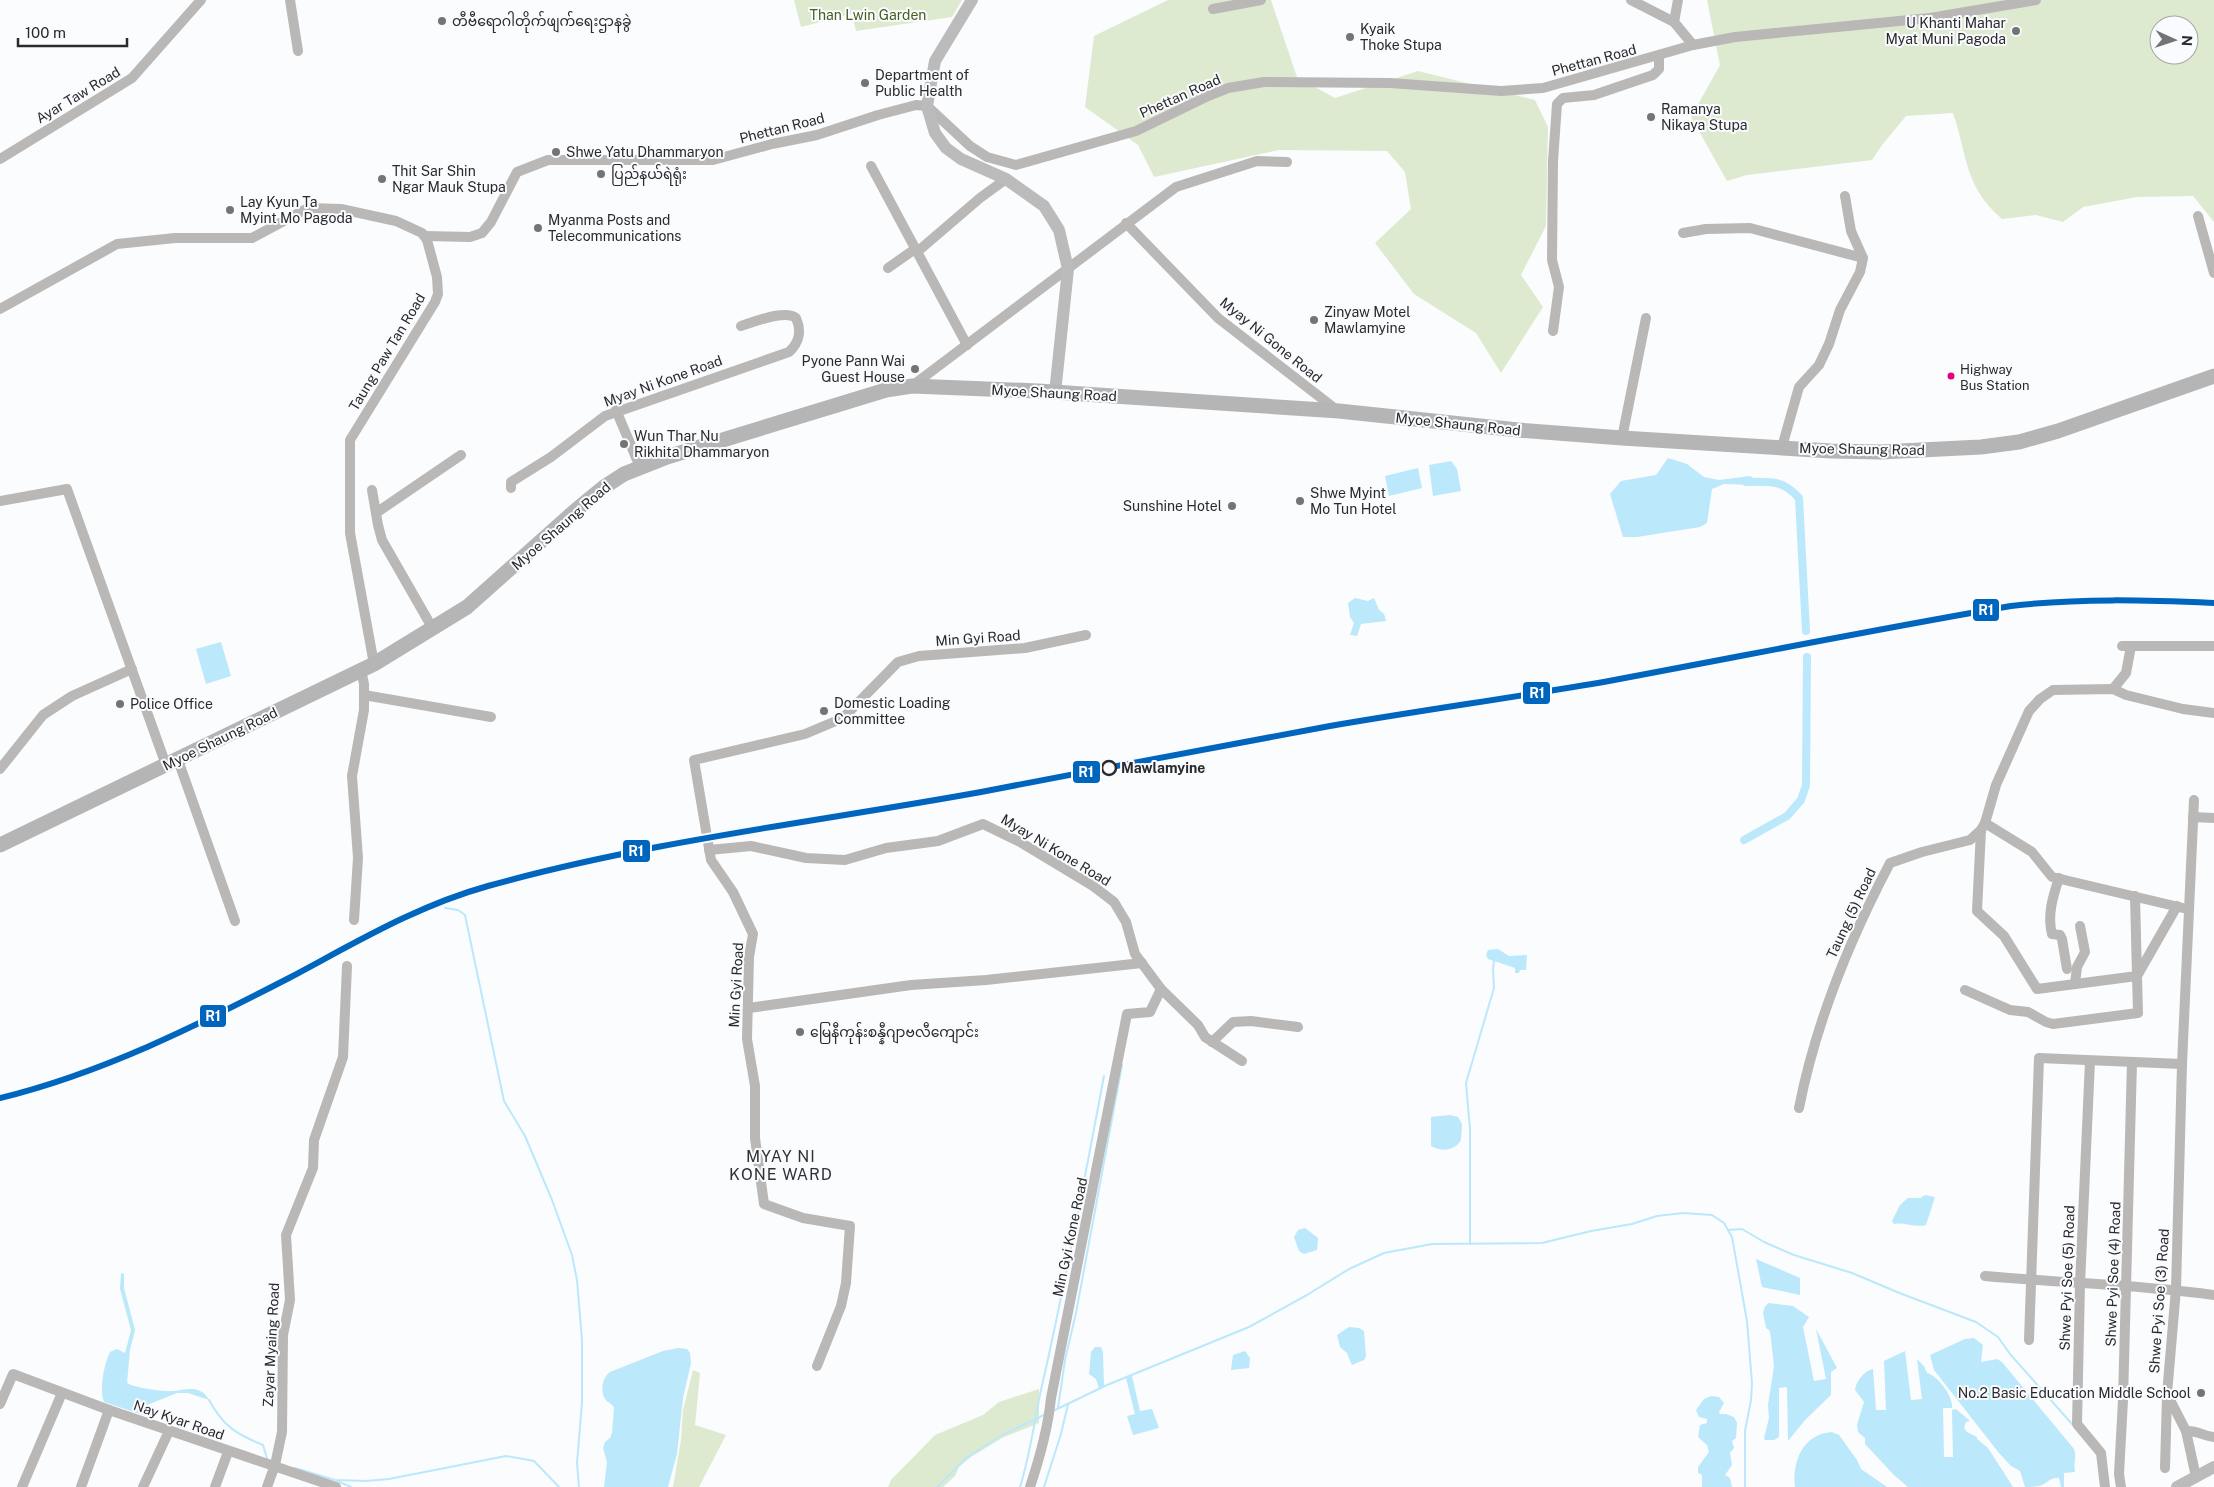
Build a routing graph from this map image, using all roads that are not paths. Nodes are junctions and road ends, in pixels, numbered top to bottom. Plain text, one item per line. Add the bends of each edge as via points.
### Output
1 (200, 0) edge
2 (290, 0) edge
3 (972, 0) edge
4 (1261, 0) edge
5 (1631, 0) edge
6 (1678, 0) edge
7 (2036, 0) edge
8 (1213, 9) dead end
9 (1674, 22) junction
10 (1693, 45) junction
11 (298, 51) dead end
12 (1659, 56) junction
13 (1555, 85) junction
14 (1557, 104) junction
15 (927, 106) junction
16 (0, 159) edge
17 (1287, 162) dead end
18 (870, 166) dead end
19 (1006, 180) junction
20 (1845, 196) dead end
21 (2198, 216) dead end
22 (1126, 223) junction
23 (1683, 233) dead end
24 (425, 236) junction
25 (916, 250) junction
26 (1863, 258) junction
27 (888, 268) dead end
28 (1068, 269) junction
29 (2214, 273) edge
30 (0, 309) edge
31 (1646, 318) dead end
32 (741, 326) dead end
33 (1554, 331) dead end
34 (966, 345) junction
35 (2214, 376) edge
36 (912, 386) junction
37 (1055, 393) junction
38 (616, 410) junction
39 (1339, 411) junction
40 (1622, 438) junction
41 (1782, 447) junction
42 (461, 455) dead end
43 (640, 467) junction
44 (511, 488) dead end
45 (372, 490) dead end
46 (0, 501) edge
47 (376, 513) junction
48 (433, 629) junction
49 (1086, 635) dead end
50 (2214, 646) edge
51 (368, 667) junction
52 (132, 669) junction
53 (2113, 689) junction
54 (364, 695) junction
55 (2214, 713) edge
56 (491, 717) dead end
57 (172, 762) junction
58 (0, 769) edge
59 (2194, 800) dead end
60 (2193, 817) junction
61 (2214, 818) edge
62 (1983, 826) junction
63 (0, 845) edge
64 (709, 850) junction
65 (2059, 878) junction
66 (2135, 896) junction
67 (2176, 906) junction
68 (2188, 909) junction
69 (235, 920) dead end
70 (354, 920) dead end
71 (2080, 926) dead end
72 (1142, 963) junction
73 (347, 966) dead end
74 (2068, 969) dead end
75 (2137, 976) junction
76 (2075, 984) junction
77 (1161, 989) junction
78 (1964, 990) dead end
79 (749, 1008) junction
80 (1298, 1027) dead end
81 (1212, 1042) junction
82 (1242, 1061) dead end
83 (2090, 1061) junction
84 (2132, 1062) junction
85 (2182, 1064) junction
86 (1799, 1108) dead end
87 (1985, 1276) dead end
88 (2032, 1280) junction
89 (2080, 1284) junction
90 (2126, 1285) junction
91 (2176, 1289) junction
92 (2214, 1295) edge
93 (2029, 1340) dead end
94 (817, 1366) dead end
95 (62, 1393) junction
96 (2167, 1394) junction
97 (0, 1404) edge
98 (109, 1410) junction
99 (169, 1431) junction
100 (2186, 1431) junction
101 (2214, 1437) edge
102 (228, 1452) junction
103 (275, 1466) junction
104 (2214, 1467) edge
105 (2165, 1468) dead end
106 (2196, 1477) junction
107 (329, 1486) edge
108 (22, 1487) edge
109 (81, 1487) edge
110 (143, 1487) edge
111 (215, 1487) edge
112 (267, 1487) edge
113 (1030, 1487) edge
114 (2105, 1487) edge
115 (2121, 1487) edge
116 (2177, 1487) edge

1 - 16 street, Ayar Taw Road via 132,78
2 - 11 street
3 - 15 main road via 935,61
4 - 8 street
5 - 9 street
6 - 9 street
7 - 10 street, Phettan Road via 1930,18 1763,33
9 - 10 street
10 - 12 street, Phettan Road
12 - 13 street, Phettan Road
12 - 14 street via 1659,69 1654,75 1594,95 1563,98
13 - 14 street
13 - 15 street, Phettan Road via 1501,91 1390,83 1264,82 1228,88 1136,131 1016,165 987,157 970,146
14 - 33 street via 1552,260 1558,287
15 - 19 main road via 935,132 946,148 961,159
15 - 24 street, Phettan Road via 878,115 817,135 713,160 548,160 518,172 482,233 470,237
17 - 22 street via 1257,160 1176,187
18 - 25 street
19 - 25 street
19 - 28 main road via 1044,206 1059,230
20 - 26 street via 1851,231
21 - 29 street
22 - 28 street
22 - 39 street, Myay Ni Gone Road via 1218,318
23 - 26 street via 1750,228
24 - 30 street via 417,229 396,221 341,209 308,208 252,238 176,238 117,244
24 - 51 street, Taung Paw Tan Road via 437,277 438,294 350,440 350,533
25 - 27 street
25 - 34 street
26 - 41 street via 1829,344 1819,364 1799,386
28 - 34 street
28 - 37 main road
31 - 40 street
32 - 38 street via 773,316 790,315 796,318 800,330 796,344 789,352
34 - 36 street
35 - 41 highway, Myoe Shaung Road via 2019,442 1881,452
36 - 37 highway, Myoe Shaung Road
36 - 43 highway, Myoe Shaung Road via 886,390
37 - 39 highway, Myoe Shaung Road
38 - 43 street
38 - 44 street, Myay Ni Kone Road via 511,482
39 - 40 highway, Myoe Shaung Road
40 - 41 highway, Myoe Shaung Road
42 - 47 street
43 - 48 highway, Myoe Shaung Road via 604,487 467,607
45 - 47 street
46 - 52 street via 67,489
47 - 48 street via 382,540
48 - 51 highway, Myoe Shaung Road
49 - 64 street, Min Gyi Road via 1026,648 919,656 898,662 843,718 805,734 694,760
50 - 53 street via 2126,646 2126,673
51 - 54 street, Taung Paw Tan Road
51 - 57 highway, Myoe Shaung Road
52 - 57 street
52 - 58 street via 72,696 43,715
53 - 55 street via 2126,695
53 - 62 street via 2053,690 2040,699 2029,711 1996,785
54 - 56 street
54 - 70 street, Taung Paw Tan Road via 352,776 358,858
57 - 63 highway, Myoe Shaung Road
57 - 69 street
59 - 60 street, Shwe Pyi Soe (3) Road
60 - 61 street
60 - 68 street, Shwe Pyi Soe (3) Road
62 - 65 street via 2032,852 2052,877
62 - 76 street via 1977,911 2004,936 2036,989
62 - 86 street, Taung (5) Road via 1970,840 1890,863 1870,900 1830,992 1808,1063
64 - 72 street, Myay Ni Kone Road via 751,846 806,858 845,860 886,848 938,841 983,824 1020,842 1114,902 1126,922 1135,954
64 - 79 street, Min Gyi Road via 711,860 733,892 753,934
65 - 66 street
65 - 74 street via 2052,901 2051,928 2052,934 2062,938
66 - 67 street
66 - 75 street
67 - 68 street
67 - 75 street
68 - 85 street, Shwe Pyi Soe (3) Road
71 - 76 street via 2085,952 2076,967
72 - 77 street, Myay Ni Kone Road
72 - 79 street via 911,985
73 - 103 street, Zayar Myaing Road via 343,1057 314,1140 313,1168 286,1235 290,1300 283,1335 282,1432
75 - 76 street
75 - 78 street via 2138,1013 2053,1024
77 - 81 street, Myay Ni Kone Road
77 - 113 street via 1150,1012 1127,1014 1044,1445
79 - 94 street, Min Gyi Road via 747,1039 755,1086 755,1138 764,1204 803,1218 850,1226 841,1306
80 - 81 street via 1233,1022
81 - 82 street, Myay Ni Kone Road
83 - 84 street
83 - 88 street via 2039,1058
83 - 89 street, Shwe Pyi Soe (5) Road
84 - 85 street
84 - 90 street, Shwe Pyi Soe (4) Road
85 - 91 street, Shwe Pyi Soe (3) Road
87 - 88 street
88 - 89 street
88 - 93 street
89 - 90 street
89 - 114 street, Shwe Pyi Soe (5) Road via 2077,1424 2101,1453
90 - 91 street
90 - 115 street, Shwe Pyi Soe (4) Road
91 - 92 street
91 - 96 street, Shwe Pyi Soe (3) Road
95 - 97 street, Nay Kyar Road via 14,1374
95 - 98 street, Nay Kyar Road
95 - 108 street
96 - 100 street, Shwe Pyi Soe (3) Road
96 - 105 street
98 - 99 street, Nay Kyar Road
98 - 109 street
99 - 102 street, Nay Kyar Road
99 - 110 street
100 - 101 street via 2195,1430
100 - 106 street, Shwe Pyi Soe (3) Road
102 - 103 street, Nay Kyar Road
102 - 111 street
103 - 107 street, Nay Kyar Road
103 - 112 street, Zayar Myaing Road
104 - 106 main road
106 - 116 main road

